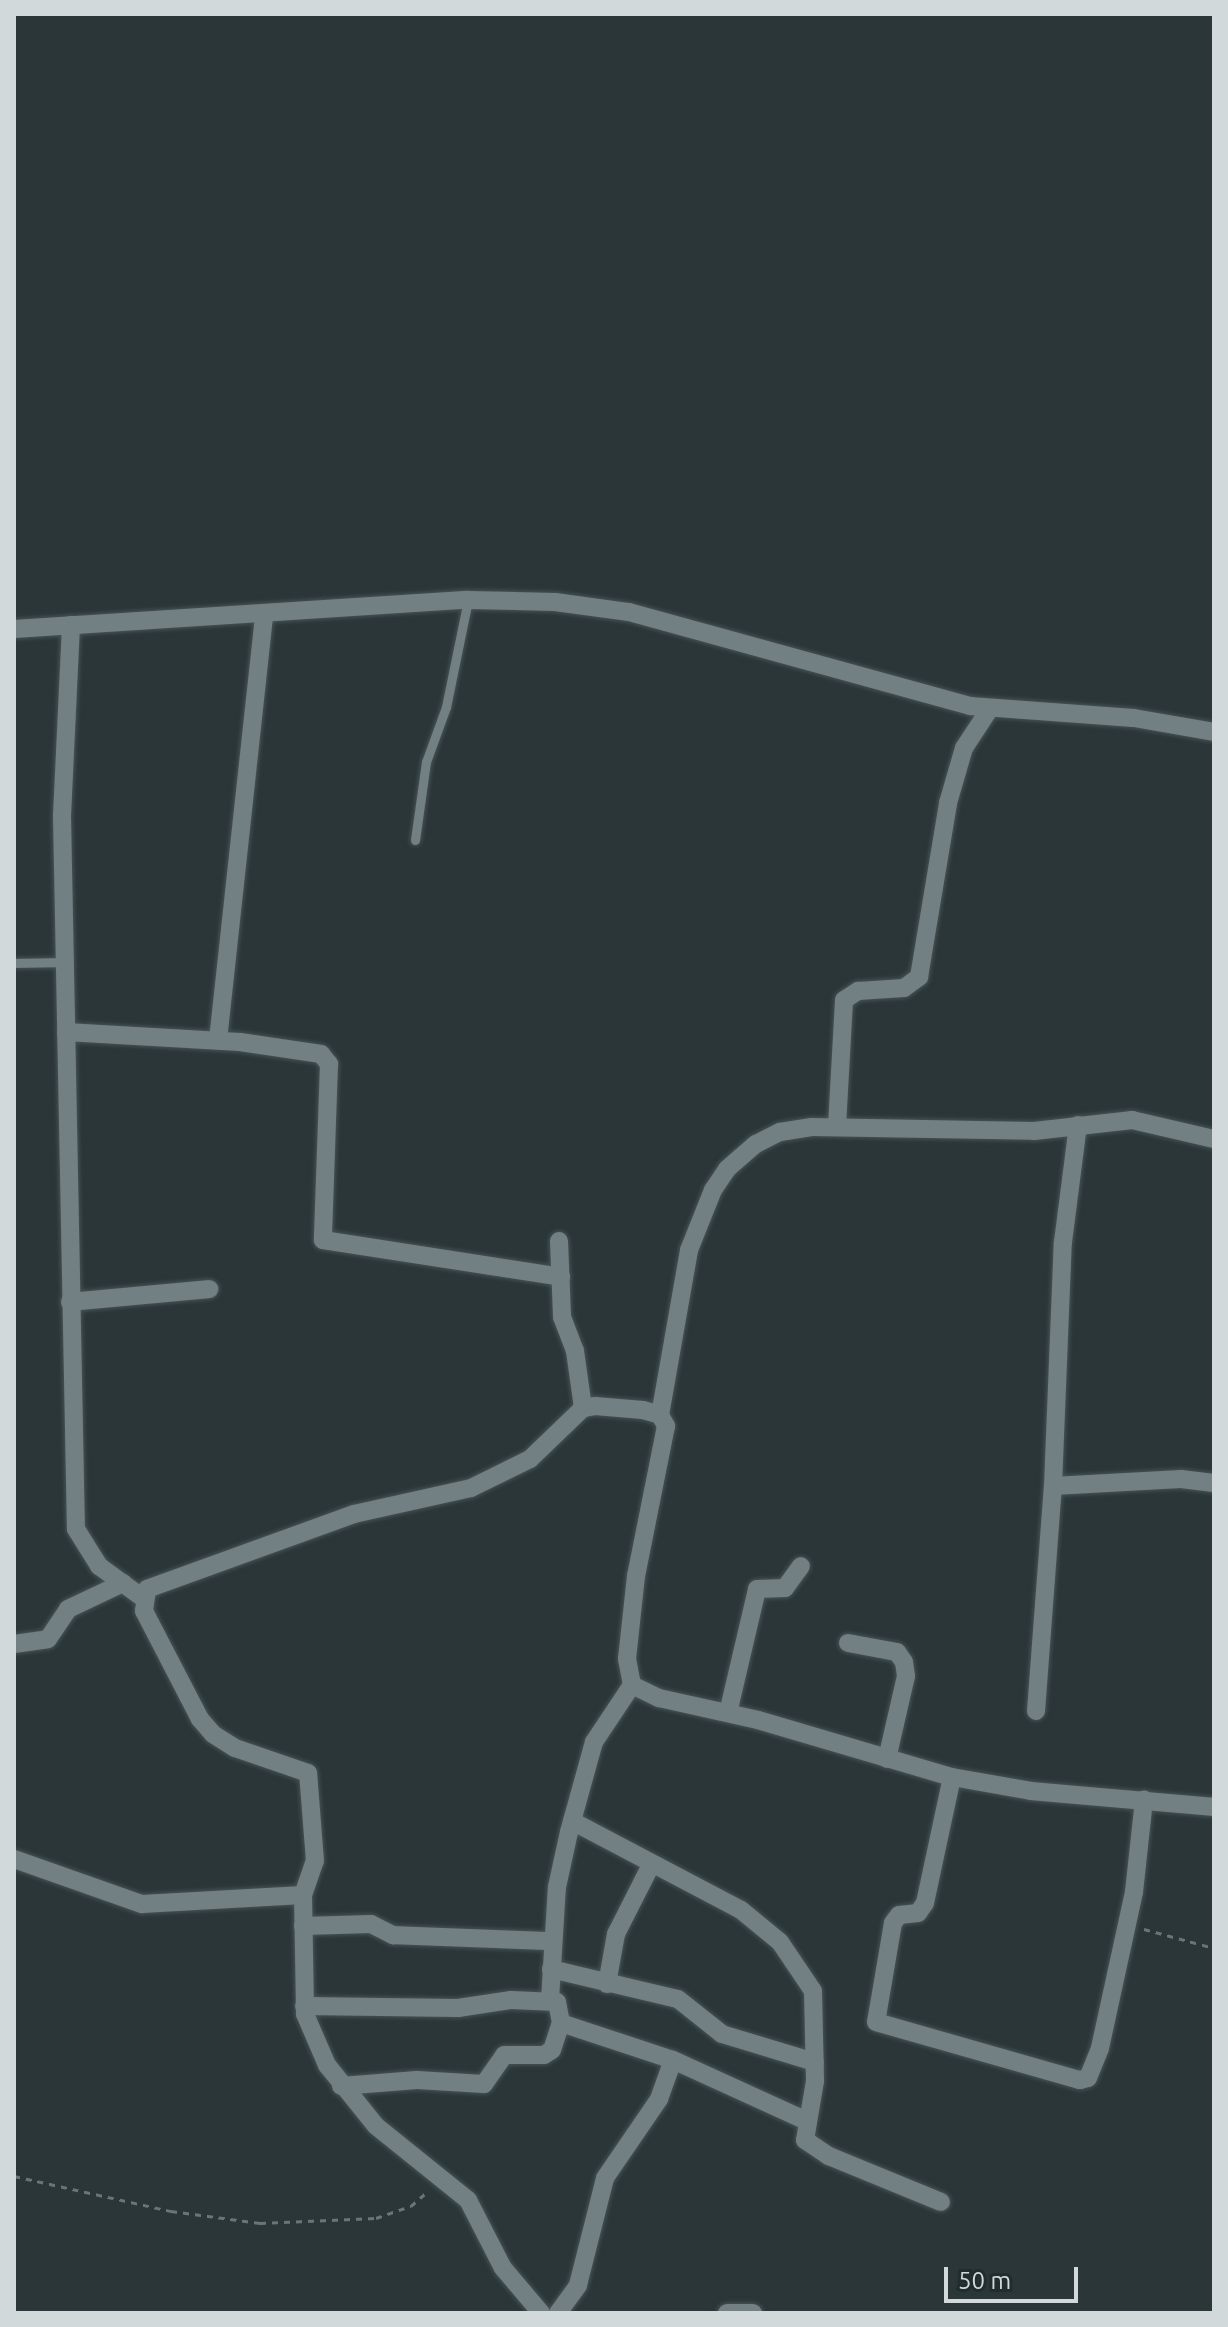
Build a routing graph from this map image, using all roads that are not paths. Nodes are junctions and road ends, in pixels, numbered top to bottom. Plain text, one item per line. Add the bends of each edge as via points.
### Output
1 (468, 600) junction
2 (264, 615) junction
3 (71, 625) junction
4 (14, 629) edge
5 (989, 710) junction
6 (1214, 732) edge
7 (415, 840) dead end
8 (65, 962) junction
9 (14, 963) edge
10 (66, 1032) junction
11 (218, 1040) junction
12 (1078, 1125) junction
13 (837, 1126) junction
14 (1214, 1139) edge
15 (559, 1241) dead end
16 (561, 1277) junction
17 (209, 1289) dead end
18 (70, 1302) junction
19 (583, 1408) junction
20 (652, 1413) junction
21 (1214, 1483) edge
22 (1053, 1486) junction
23 (801, 1566) dead end
24 (123, 1583) junction
25 (143, 1598) junction
26 (848, 1643) dead end
27 (14, 1644) edge
28 (632, 1685) junction
29 (1036, 1711) dead end
30 (728, 1713) junction
31 (887, 1759) junction
32 (952, 1777) junction
33 (1144, 1800) junction
34 (1214, 1807) edge
35 (572, 1821) junction
36 (14, 1859) edge
37 (651, 1865) junction
38 (303, 1895) junction
39 (303, 1926) junction
40 (551, 1941) junction
41 (551, 1969) junction
42 (607, 1984) junction
43 (550, 2000) junction
44 (304, 2006) junction
45 (561, 2023) junction
46 (673, 2060) junction
47 (815, 2062) junction
48 (341, 2086) junction
49 (807, 2121) junction
50 (941, 2202) dead end
51 (541, 2313) edge
52 (558, 2313) edge
53 (727, 2313) edge
54 (753, 2313) edge

1 - 2 street
1 - 5 street via 629,612
1 - 7 lane via 446,707 426,762
2 - 3 street
2 - 11 street
3 - 4 street
3 - 8 street via 62,816
5 - 6 street via 1134,718
5 - 13 street via 964,748 948,803 919,977 904,988 858,991 844,1000
8 - 9 lane
8 - 10 street
10 - 11 street
10 - 18 street
11 - 16 street via 326,1058 323,1240
12 - 13 street via 1034,1131
12 - 14 street via 1132,1120
12 - 22 street via 1063,1242
13 - 20 street via 780,1132 756,1144 727,1169 713,1190 689,1250
15 - 16 street
16 - 19 street via 562,1317 574,1344
17 - 18 street
18 - 24 street via 76,1529 99,1566
19 - 20 street
19 - 25 street via 543,1450 495,1478 310,1528 161,1582 147,1589
20 - 28 street via 666,1443 636,1576 627,1659
21 - 22 street via 1181,1479
22 - 29 street
23 - 30 street via 785,1588 757,1589
24 - 25 street
24 - 27 street via 68,1609 48,1639
25 - 38 street via 169,1662 213,1734 235,1748 308,1773 315,1861
26 - 31 street via 897,1652 904,1662 906,1676
28 - 30 street via 659,1698
28 - 35 street via 594,1742
30 - 31 street
31 - 32 street
32 - 33 street via 1031,1791
32 - 33 street via 925,1903 918,1913 899,1915 893,1923 876,2022 1050,2075 1088,2078 1100,2048
33 - 34 street
35 - 37 street
35 - 40 street
36 - 38 street via 142,1904
37 - 42 street via 616,1934
37 - 47 street via 741,1910 796,1960 813,1991
38 - 39 street
39 - 40 street via 371,1924 393,1935
39 - 44 street
40 - 41 street
41 - 42 street
41 - 43 street
42 - 47 street via 678,1999 722,2034
43 - 44 street via 458,2008
43 - 45 street via 562,2003
44 - 48 street via 310,2033
45 - 46 street
45 - 48 street via 552,2050 544,2055 504,2055 484,2084 417,2080
46 - 49 street
46 - 52 street via 659,2099 605,2178 578,2285
47 - 49 street
48 - 51 street via 384,2133 468,2200 503,2268
49 - 50 street via 805,2140 813,2148
53 - 54 street

